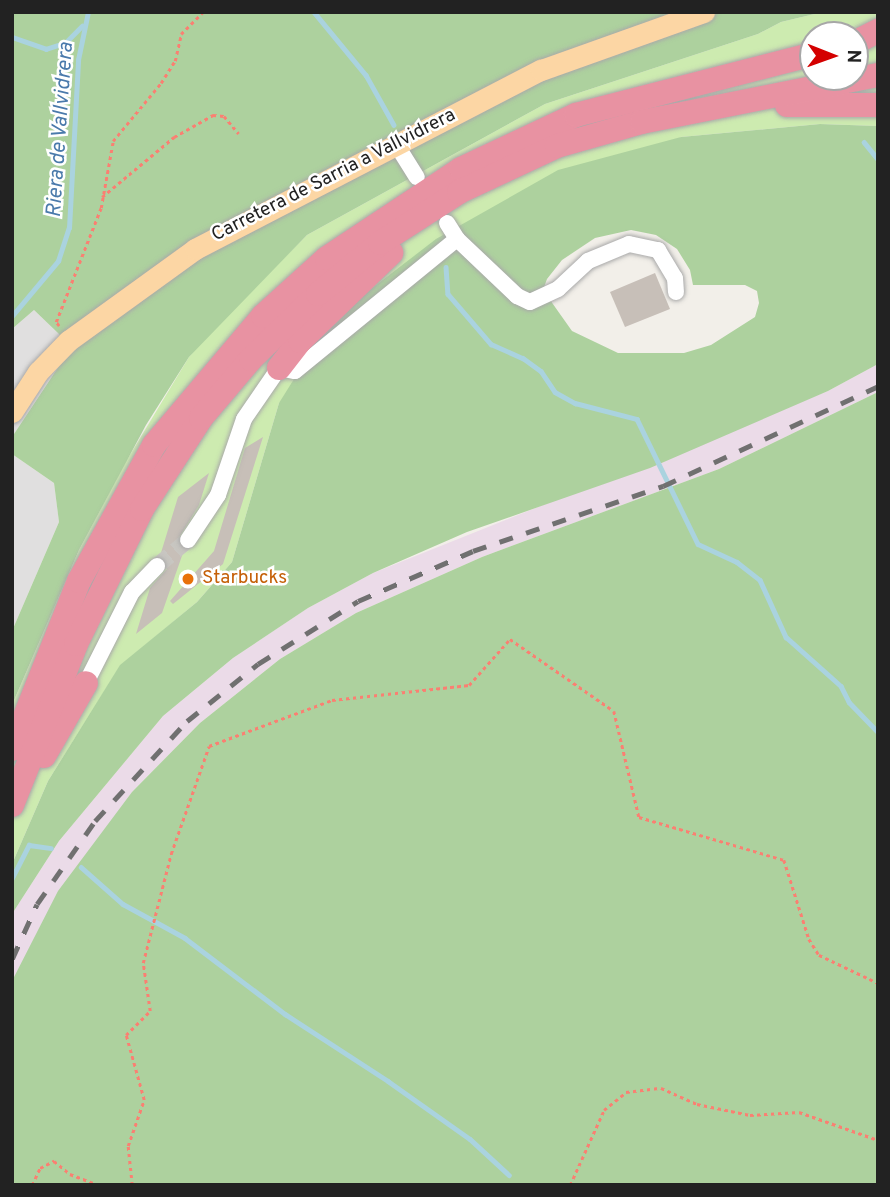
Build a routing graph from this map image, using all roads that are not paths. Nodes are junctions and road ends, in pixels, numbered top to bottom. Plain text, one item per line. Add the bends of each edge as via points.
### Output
1 (704, 12) edge
2 (799, 58) edge
3 (878, 75) edge
4 (878, 105) edge
5 (706, 111) junction
6 (396, 144) junction
7 (417, 177) dead end
8 (439, 216) junction
9 (457, 239) junction
10 (676, 292) dead end
11 (279, 369) junction
12 (12, 412) edge
13 (188, 540) tunnel mouth
14 (157, 566) tunnel mouth
15 (86, 682) joint
16 (12, 749) edge
17 (12, 806) edge

1 - 6 main road, Carretera de Sarria a Vallvidrera via 558,62
2 - 16 highway via 576,115 461,169 327,258 230,352 148,455 79,581
3 - 5 highway
4 - 5 highway
5 - 8 highway via 603,131 557,146 506,167
6 - 7 lane
6 - 12 main road, Carretera de Sarria a Vallvidrera via 195,249 68,341 38,372
8 - 9 lane
8 - 11 highway via 421,225 300,341
8 - 17 highway via 380,243 287,321 201,418 117,554
9 - 10 lane via 517,296 530,302 558,289 588,261 629,244 658,250 676,278
9 - 11 lane via 295,371
11 - 13 lane via 244,419 218,495
14 - 15 lane via 132,592
15 - 17 highway

